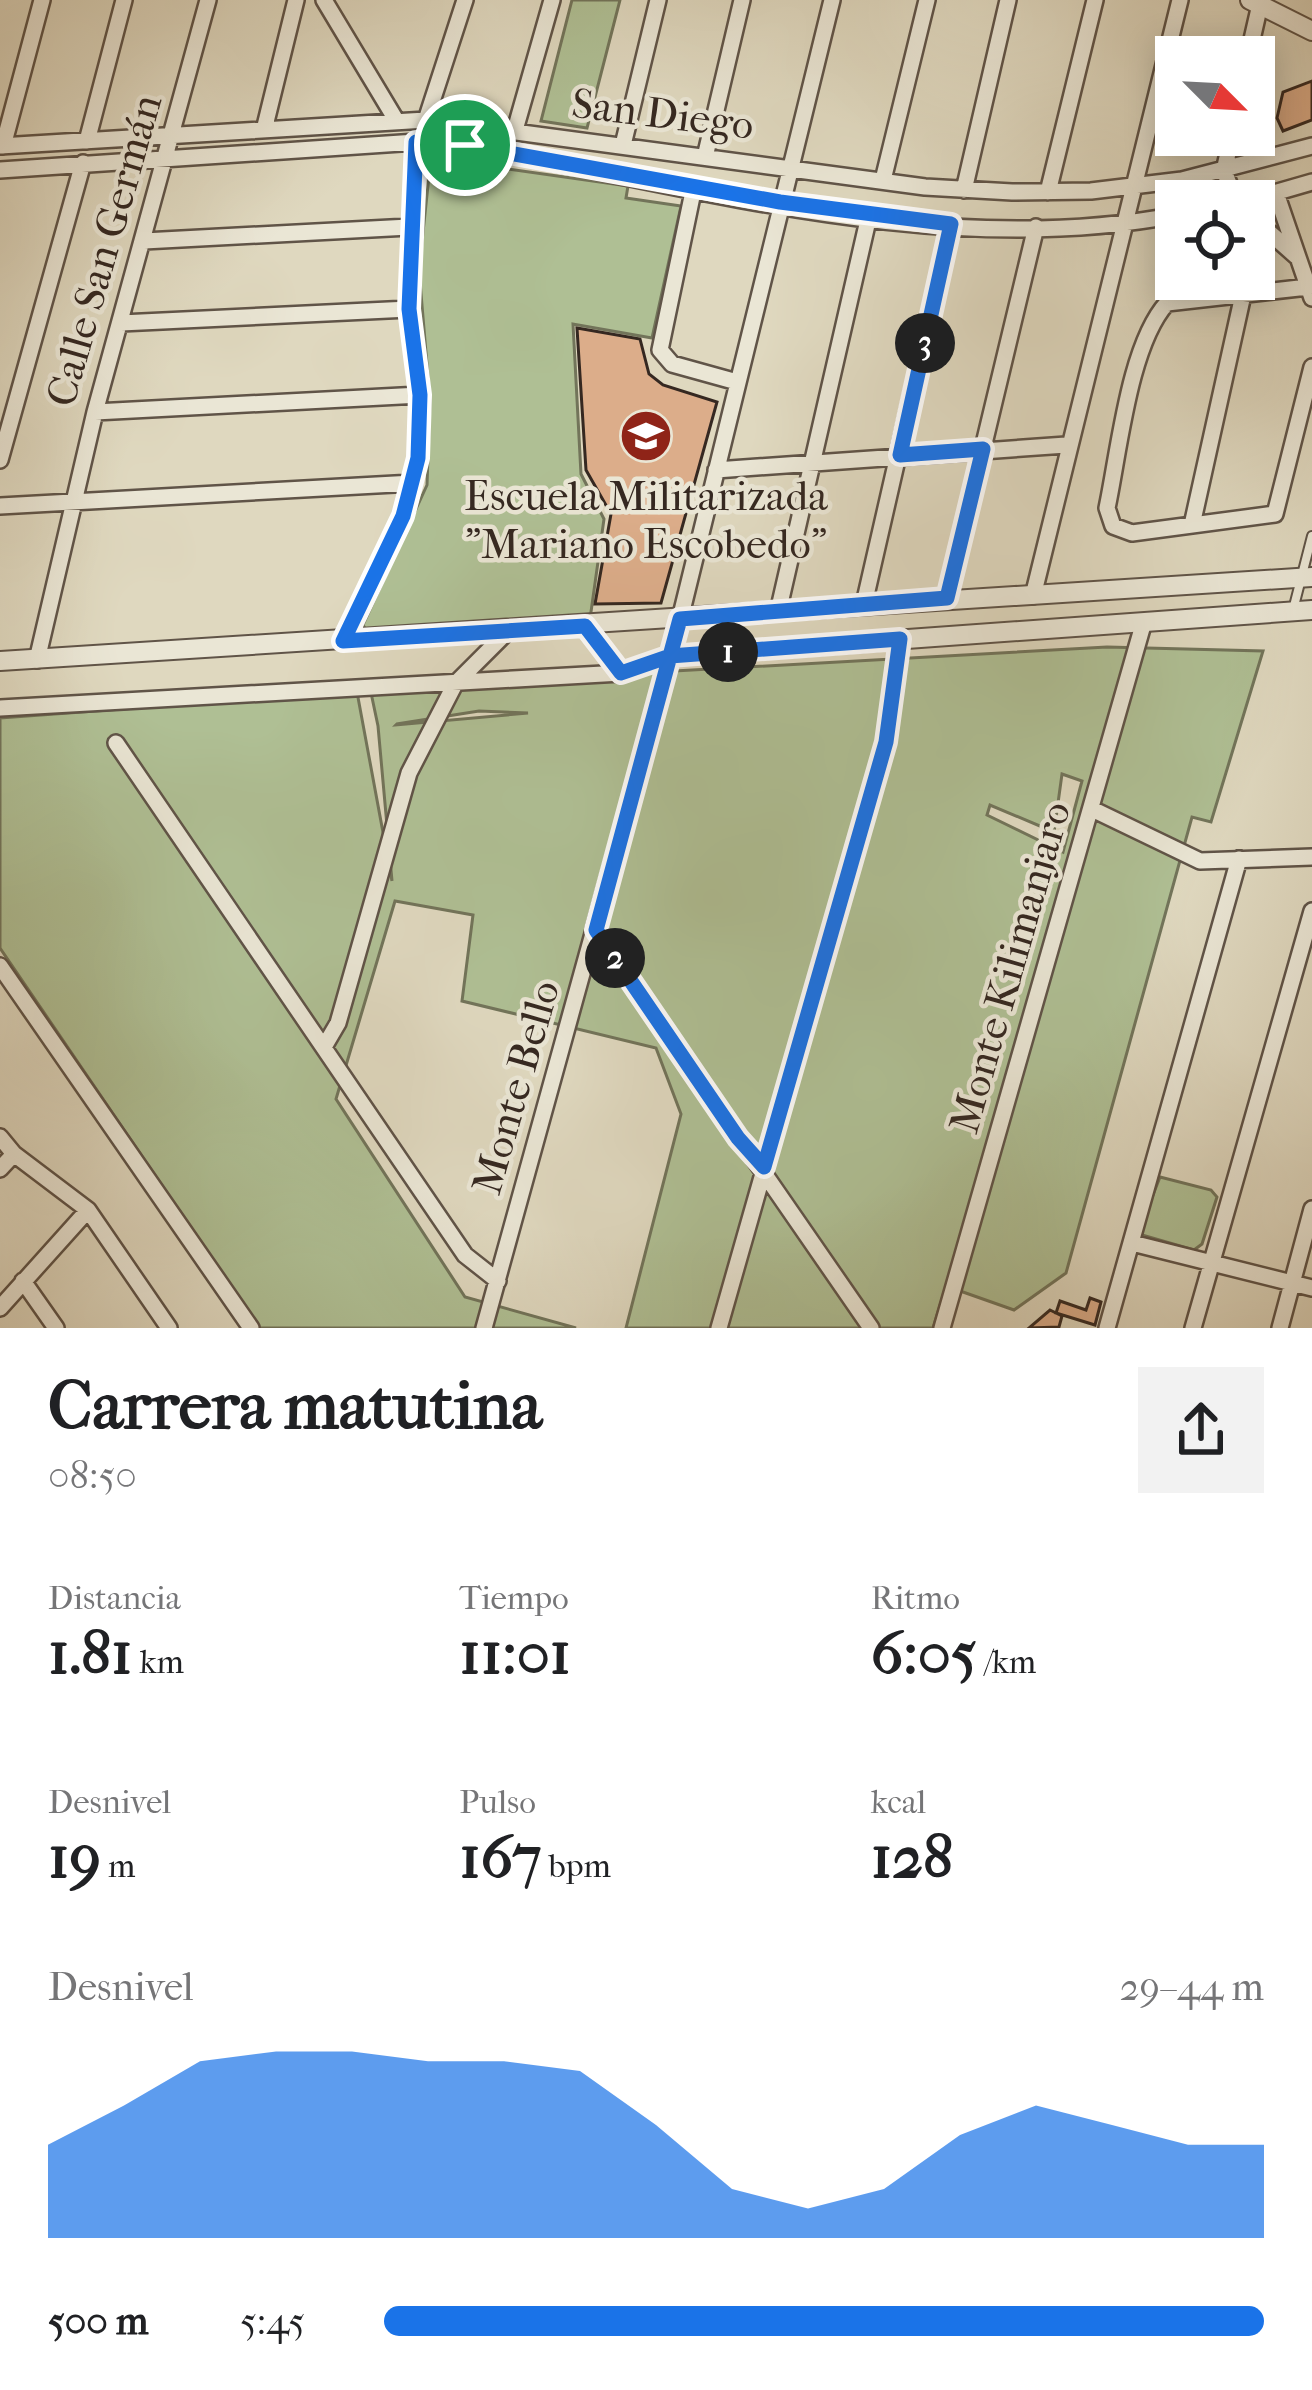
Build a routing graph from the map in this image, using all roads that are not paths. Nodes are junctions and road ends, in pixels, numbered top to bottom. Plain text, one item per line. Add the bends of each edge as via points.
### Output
1 (42, 0) edge
2 (124, 0) edge
3 (208, 0) edge
4 (296, 0) edge
5 (325, 0) edge
6 (465, 0) edge
7 (552, 0) edge
8 (658, 0) edge
9 (742, 0) edge
10 (832, 0) edge
11 (927, 0) edge
12 (1007, 0) edge
13 (1095, 0) edge
14 (1180, 0) edge
15 (1257, 2) edge
16 (1312, 31) edge
17 (1251, 36) edge
18 (396, 120) junction
19 (426, 120) junction
20 (264, 130) junction
21 (515, 130) junction
22 (174, 135) junction
23 (87, 141) junction
24 (416, 142) junction
25 (623, 145) junction
26 (1, 146) edge
27 (1312, 146) edge
28 (168, 155) junction
29 (1227, 156) edge
30 (705, 157) junction
31 (82, 163) junction
32 (790, 166) junction
33 (0, 170) edge
34 (1224, 171) junction
35 (883, 180) junction
36 (1228, 180) edge
37 (1312, 182) edge
38 (694, 187) junction
39 (1130, 188) junction
40 (964, 190) junction
41 (1048, 192) junction
42 (1276, 193) joint
43 (780, 202) junction
44 (869, 216) junction
45 (1155, 218) edge
46 (1122, 222) junction
47 (951, 224) junction
48 (409, 227) junction
49 (1036, 227) junction
50 (1275, 238) edge
51 (144, 242) junction
52 (1298, 258) junction
53 (1310, 293) edge
54 (1275, 294) edge
55 (1196, 300) edge
56 (1242, 300) edge
57 (409, 309) junction
58 (122, 323) junction
59 (1312, 368) edge
60 (737, 382) junction
61 (420, 395) junction
62 (94, 412) junction
63 (1066, 445) junction
64 (983, 449) junction
65 (900, 455) junction
66 (0, 460) edge
67 (812, 462) junction
68 (716, 470) junction
69 (413, 483) junction
70 (72, 501) junction
71 (0, 506) edge
72 (1192, 525) junction
73 (1312, 536) edge
74 (1307, 578) edge
75 (1034, 596) junction
76 (947, 598) junction
77 (864, 604) junction
78 (1303, 610) edge
79 (778, 612) junction
80 (680, 619) junction
81 (1143, 625) junction
82 (585, 626) junction
83 (509, 630) junction
84 (900, 639) junction
85 (343, 641) junction
86 (670, 656) junction
87 (37, 660) junction
88 (0, 661) edge
89 (621, 673) junction
90 (455, 684) junction
91 (0, 708) edge
92 (116, 743) dead end
93 (1092, 809) junction
94 (1312, 857) edge
95 (1239, 859) junction
96 (1312, 911) edge
97 (596, 930) junction
98 (0, 966) edge
99 (324, 1047) junction
100 (0, 1137) edge
101 (14, 1154) junction
102 (764, 1167) junction
103 (0, 1169) edge
104 (1312, 1209) edge
105 (88, 1210) junction
106 (1132, 1243) junction
107 (1211, 1263) junction
108 (22, 1281) junction
109 (498, 1281) junction
110 (1292, 1283) junction
111 (1312, 1288) edge
112 (0, 1308) edge
113 (56, 1328) edge
114 (169, 1328) edge
115 (251, 1328) edge
116 (484, 1328) edge
117 (719, 1328) edge
118 (872, 1328) edge
119 (942, 1328) edge
120 (1107, 1328) edge
121 (1193, 1328) edge
122 (1280, 1328) edge

1 - 26 street
2 - 23 street
3 - 22 street, Calle San Germán
4 - 20 street
5 - 18 street
6 - 19 street
7 - 21 street
8 - 25 street
9 - 30 street
10 - 32 street, Monte Bello
11 - 35 street
12 - 40 street
13 - 41 street
14 - 39 street
15 - 16 street
15 - 17 street
18 - 19 street, San Diego
18 - 20 street, San Diego
19 - 21 street, San Diego
20 - 22 street, San Diego
21 - 25 street, San Diego
22 - 23 street, San Diego
22 - 28 street, Calle San Germán
23 - 26 street, San Diego
24 - 28 street, San Diego
24 - 38 street, San Diego
24 - 48 street
25 - 30 street, San Diego
27 - 34 street, San Diego
28 - 31 street, San Diego
28 - 51 street, Calle San Germán
29 - 34 street
30 - 32 street, San Diego
31 - 33 street, San Diego
31 - 66 street
32 - 35 street, San Diego
32 - 43 street, Monte Bello
34 - 36 street
34 - 39 street, San Diego
35 - 40 street, San Diego
37 - 42 street
38 - 43 street, San Diego
38 - 60 street via 660,350 684,369
39 - 41 street, San Diego
39 - 46 street
40 - 41 street, San Diego
42 - 52 street
43 - 44 street, San Diego
43 - 60 street, Monte Bello
44 - 47 street, San Diego
44 - 67 street
45 - 46 street, San Diego
46 - 49 street, San Diego
46 - 63 street
47 - 49 street, San Diego
47 - 65 street
48 - 51 street
48 - 57 street
49 - 64 street
50 - 52 street
51 - 58 street, Calle San Germán
52 - 53 street
53 - 54 street
55 - 72 street via 1167,303 1157,314 1107,508 1113,526 1132,532
56 - 72 street
57 - 58 street
57 - 61 street
58 - 62 street, Calle San Germán
59 - 72 street via 1275,514
60 - 68 street, Monte Bello
61 - 62 street
61 - 69 street
62 - 70 street, Calle San Germán
63 - 64 street
63 - 75 street
64 - 65 street
64 - 76 street
65 - 67 street
65 - 77 street
67 - 68 street
67 - 79 street
68 - 80 street, Monte Bello
69 - 70 street
69 - 85 street
70 - 71 street
70 - 87 street, Calle San Germán
73 - 74 lane
74 - 75 street
74 - 78 lane
75 - 76 street
76 - 77 street
77 - 79 street
78 - 81 street
79 - 80 street
80 - 82 street
80 - 86 street, Monte Bello
81 - 84 street
81 - 93 street, Monte Kilimanjaro
82 - 83 street
82 - 89 street
83 - 85 street
83 - 90 street
84 - 86 street
84 - 102 street via 886,742
85 - 87 street
86 - 89 street
86 - 97 street, Monte Bello
87 - 88 street
89 - 90 street
90 - 91 street
90 - 99 street via 409,772 338,1023
92 - 99 street
93 - 95 street via 1183,856
93 - 119 street, Monte Kilimanjaro
94 - 95 street
95 - 106 street
96 - 107 street
97 - 102 street
97 - 109 street, Monte Bello
98 - 115 street
99 - 109 street via 465,1255
100 - 101 street
101 - 103 street
101 - 105 street
102 - 117 street
102 - 118 street
104 - 110 street
105 - 108 street
105 - 114 street
106 - 107 street
106 - 120 street
107 - 110 street
107 - 121 street
108 - 112 street
108 - 113 street
109 - 116 street, Monte Bello
110 - 111 street
110 - 122 street

